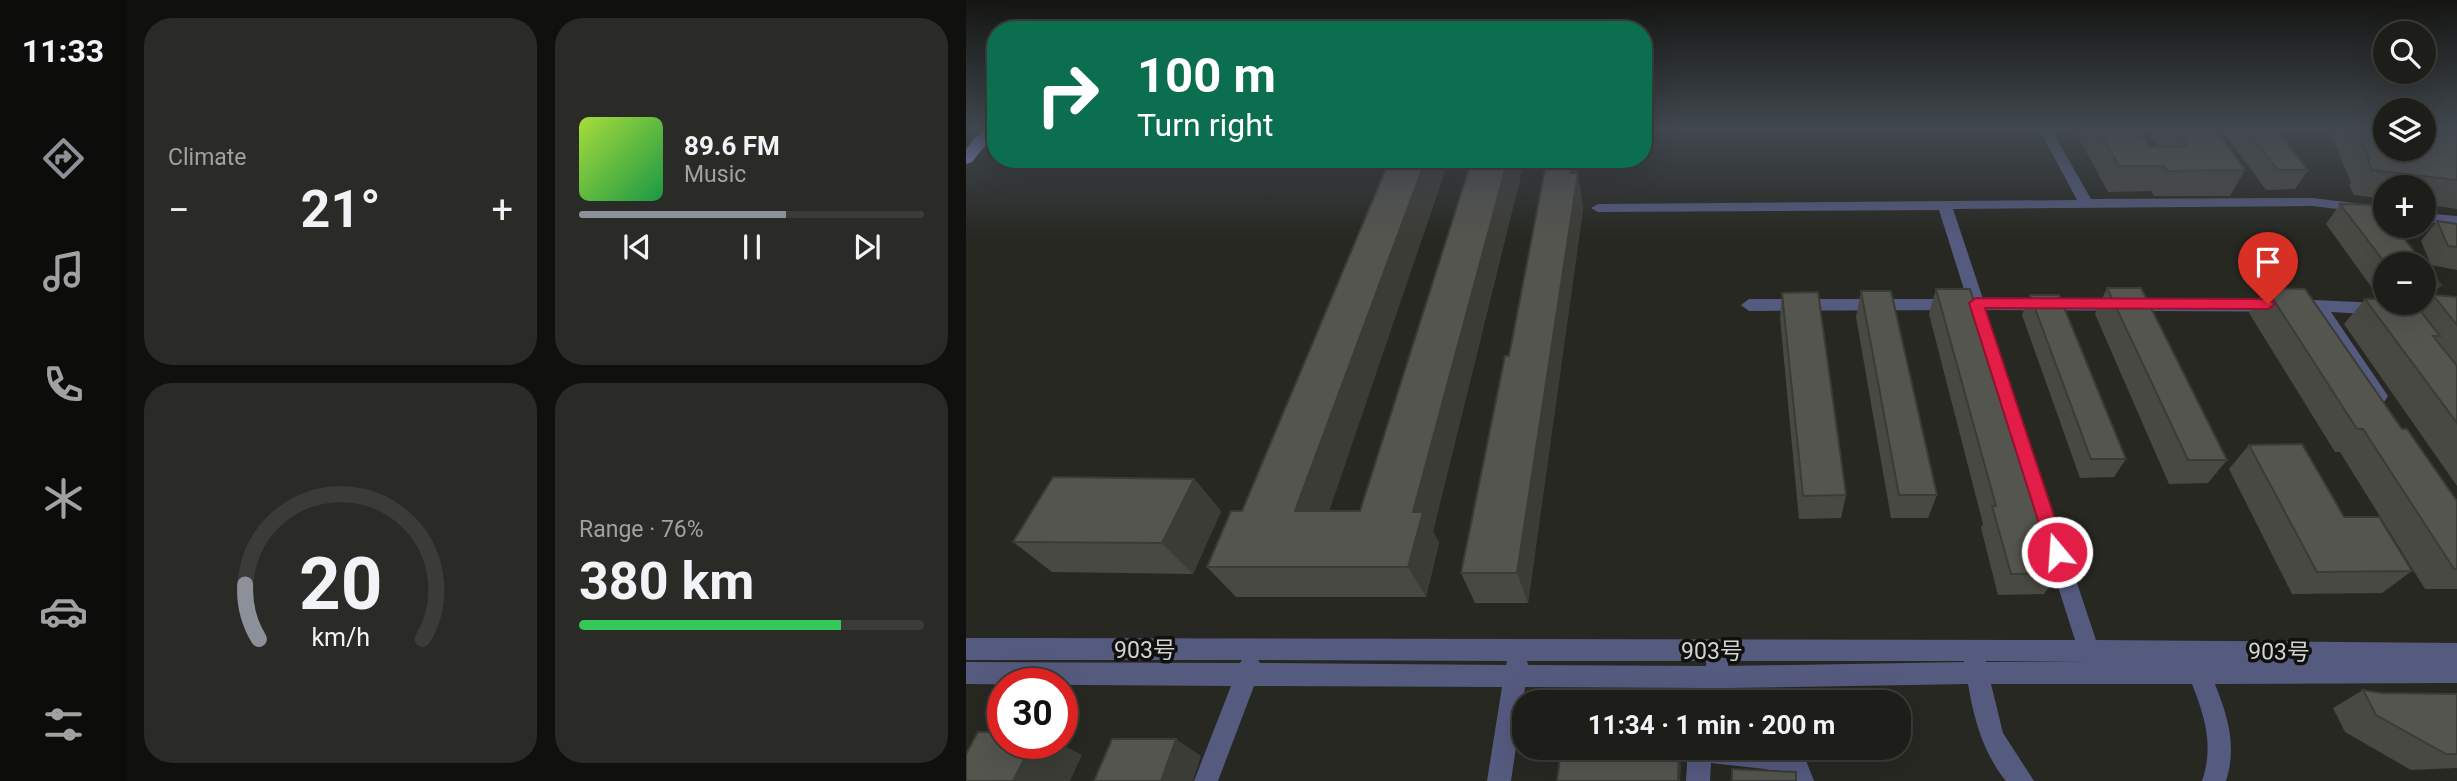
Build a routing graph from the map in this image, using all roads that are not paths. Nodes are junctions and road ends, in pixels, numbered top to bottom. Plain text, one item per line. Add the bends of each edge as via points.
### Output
1 (2065, 165) edge
2 (2086, 203) junction
3 (1944, 204) junction
4 (1598, 208) dead end
5 (2373, 210) edge
6 (2436, 218) edge
7 (2457, 221) edge
8 (1976, 303) junction
9 (1749, 305) dead end
10 (2318, 306) junction
11 (2373, 311) edge
12 (2388, 409) edge
13 (966, 649) edge
14 (1256, 650) junction
15 (1520, 650) junction
16 (1717, 651) junction
17 (2089, 651) junction
18 (2457, 654) edge
19 (1975, 662) junction
20 (2195, 662) junction
21 (2457, 671) edge
22 (966, 673) edge
23 (1247, 675) junction
24 (1516, 675) junction
25 (1717, 677) junction
26 (1717, 690) edge
27 (1699, 760) edge
28 (1774, 760) edge
29 (1206, 781) edge
30 (1499, 781) edge
31 (1698, 781) edge
32 (1802, 781) edge
33 (2022, 781) edge
34 (2214, 781) edge

1 - 2 street
2 - 3 street
2 - 5 street via 2313,202
3 - 4 street
3 - 8 street
6 - 7 street
8 - 9 street
8 - 10 street
8 - 17 street
10 - 11 street
10 - 12 street
13 - 14 street, 903号
14 - 15 street, 903号
14 - 23 street
15 - 16 street, 903号
15 - 24 street
16 - 19 street, 903号
16 - 25 street
17 - 19 street, 903号
17 - 20 street, 903号
18 - 20 street, 903号
19 - 20 street
19 - 25 street
19 - 33 street via 1990,737
20 - 21 street
20 - 34 street via 2221,737 2222,760
22 - 23 street
23 - 24 street
23 - 29 street
24 - 25 street
24 - 30 street
25 - 26 street
27 - 31 street
28 - 32 street via 1796,767

